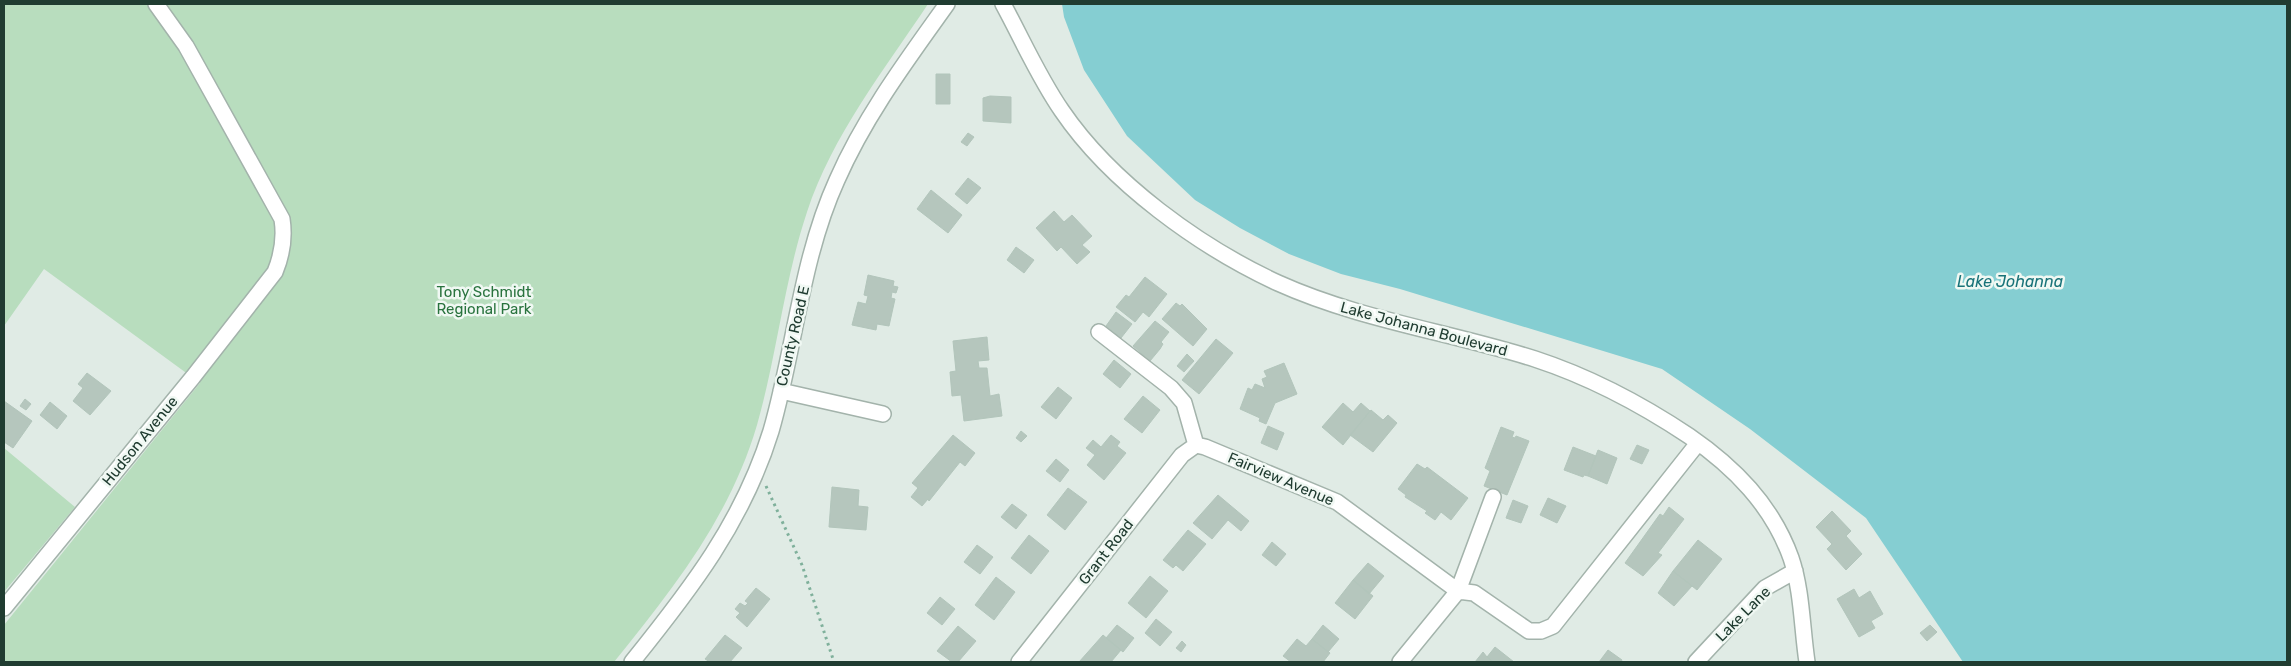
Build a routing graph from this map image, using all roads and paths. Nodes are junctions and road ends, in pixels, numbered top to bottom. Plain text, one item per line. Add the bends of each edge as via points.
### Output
1 (156, 4) edge
2 (947, 4) edge
3 (1003, 4) edge
4 (1099, 332) dead end
5 (781, 391) junction
6 (883, 414) dead end
7 (1698, 443) junction
8 (1196, 445) junction
9 (757, 468) junction
10 (1492, 497) dead end
11 (1795, 571) junction
12 (1458, 590) junction
13 (4, 608) edge
14 (632, 662) edge
15 (834, 662) edge
16 (1019, 662) edge
17 (1400, 662) edge
18 (1696, 662) edge
19 (1806, 662) edge

1 - 13 street, Hudson Avenue via 186,46 282,218 281,259 275,272 193,377
2 - 5 street, County Road E via 883,96 836,180 820,223
3 - 7 street, Lake Johanna Boulevard via 1062,110 1090,147 1155,206 1218,250 1278,283 1325,302 1534,359 1583,376 1629,398
4 - 8 street via 1171,388 1184,402
5 - 6 street
5 - 9 street, County Road E
7 - 11 street, Lake Johanna Boulevard via 1752,489 1783,537
7 - 12 street, Fairview Avenue via 1553,626 1529,631 1474,593
8 - 12 street, Fairview Avenue via 1337,502
8 - 16 street, Grant Road via 1182,456
9 - 14 street, County Road E via 739,509 703,570
9 - 15 path via 802,565
10 - 12 street
11 - 18 street, Lake Lane via 1765,588
11 - 19 street, Lake Johanna Boulevard
12 - 17 street

